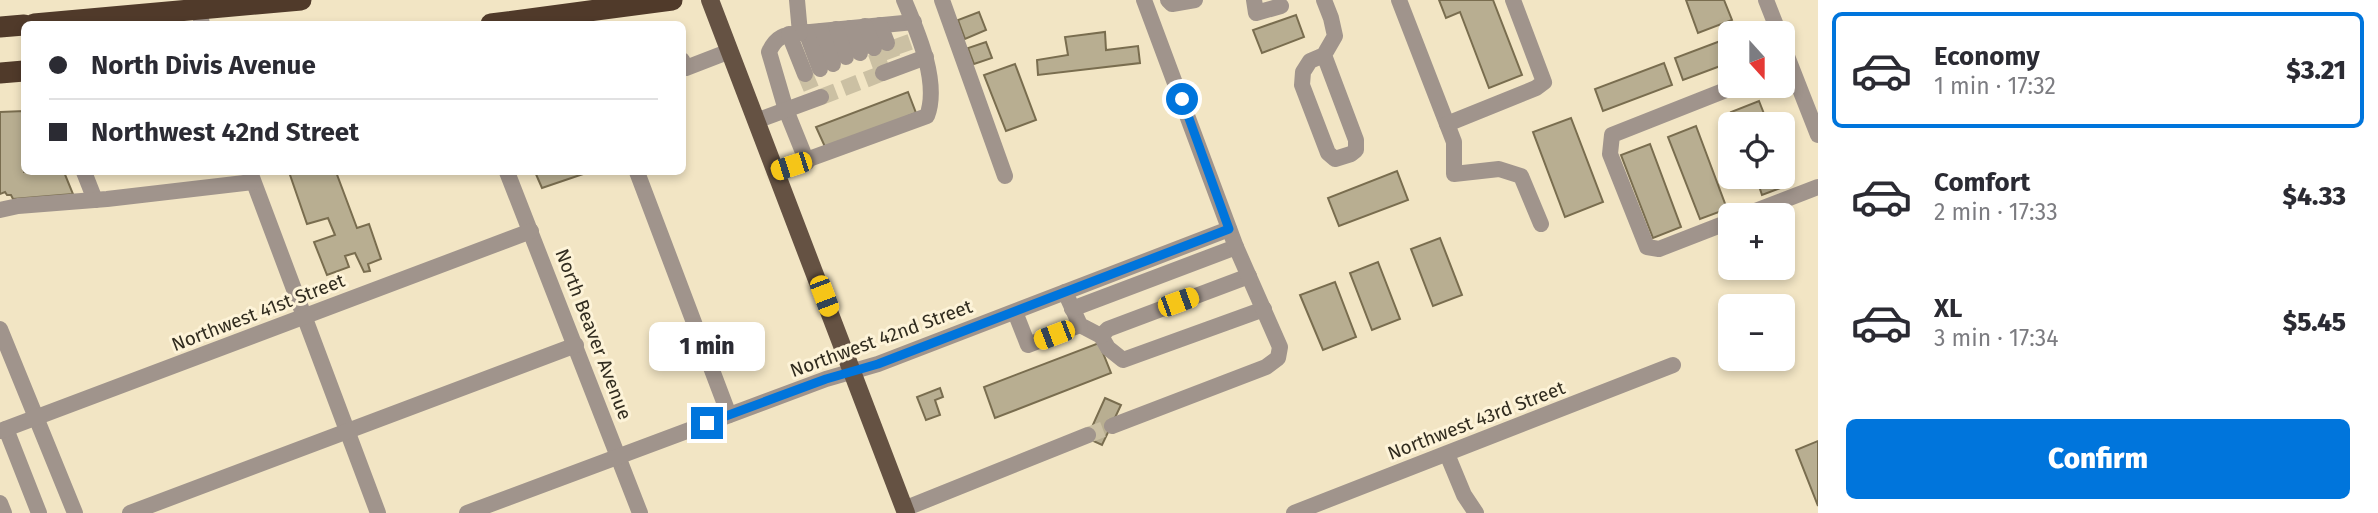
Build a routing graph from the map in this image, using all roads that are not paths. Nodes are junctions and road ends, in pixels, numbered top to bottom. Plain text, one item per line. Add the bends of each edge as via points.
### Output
1 (301, 0) edge
2 (672, 0) edge
3 (710, 0) edge
4 (797, 0) edge
5 (904, 0) edge
6 (942, 0) edge
7 (1144, 0) edge
8 (1168, 0) edge
9 (1195, 0) edge
10 (1254, 0) edge
11 (1324, 0) edge
12 (1399, 0) edge
13 (1513, 0) edge
14 (1766, 0) edge
15 (1281, 6) dead end
16 (198, 9) edge
17 (586, 18) edge
18 (67, 21) edge
19 (538, 21) edge
20 (1774, 21) edge
21 (914, 22) junction
22 (21, 25) edge
23 (0, 27) edge
24 (845, 41) junction
25 (730, 51) junction
26 (1324, 55) junction
27 (926, 57) junction
28 (898, 63) dead end
29 (686, 68) edge
30 (21, 71) edge
31 (0, 72) edge
32 (1796, 86) edge
33 (1718, 93) edge
34 (816, 96) tunnel mouth
35 (786, 110) junction
36 (757, 121) junction
37 (1447, 124) junction
38 (1818, 135) edge
39 (807, 162) junction
40 (776, 172) junction
41 (85, 175) edge
42 (513, 175) edge
43 (638, 175) edge
44 (1005, 176) dead end
45 (252, 177) edge
46 (1818, 187) edge
47 (95, 200) junction
48 (1776, 203) edge
49 (0, 210) edge
50 (1541, 224) dead end
51 (1718, 226) edge
52 (1229, 229) junction
53 (531, 231) junction
54 (1236, 247) junction
55 (1140, 263) junction
56 (1249, 276) junction
57 (1147, 281) junction
58 (1065, 292) junction
59 (1072, 309) junction
60 (1264, 309) junction
61 (1015, 312) junction
62 (304, 317) junction
63 (0, 329) edge
64 (1091, 331) junction
65 (576, 345) junction
66 (1673, 365) dead end
67 (853, 371) junction
68 (729, 415) junction
69 (35, 418) junction
70 (1112, 426) tunnel mouth
71 (3, 430) edge
72 (348, 430) junction
73 (1088, 435) tunnel mouth
74 (1447, 454) junction
75 (618, 457) junction
76 (0, 503) edge
77 (905, 511) edge
78 (4, 513) edge
79 (39, 513) edge
80 (75, 513) edge
81 (130, 513) edge
82 (378, 513) edge
83 (467, 513) edge
84 (640, 513) edge
85 (1294, 513) edge
86 (1476, 513) edge

1 - 16 highway
2 - 17 highway
3 - 25 main road
4 - 24 street
5 - 21 street
6 - 44 street
7 - 52 street
8 - 9 street via 1172,4
10 - 15 street via 1256,13
11 - 26 street via 1335,36
12 - 37 street
13 - 37 street via 1544,82
14 - 20 street
16 - 18 highway
17 - 19 highway
21 - 24 street
21 - 27 street
22 - 23 highway
24 - 35 street via 774,40 769,51
25 - 29 street
25 - 36 main road
26 - 26 street via 1356,141 1351,155 1335,159 1328,153 1302,85 1310,61
27 - 28 street
27 - 39 street via 927,116
30 - 31 highway
32 - 38 street
33 - 51 street via 1612,135 1609,154 1647,247 1659,249
34 - 35 street
35 - 36 street
35 - 39 street
36 - 40 main road
37 - 50 street via 1454,142 1454,174 1499,169 1521,176
39 - 40 street
40 - 67 main road
41 - 47 street
42 - 53 street, North Beaver Avenue
43 - 68 street
45 - 47 street
45 - 62 street
46 - 48 street
47 - 49 street
52 - 54 street
52 - 55 street, Northwest 42nd Street
53 - 62 street, Northwest 41st Street
53 - 65 street, North Beaver Avenue
54 - 56 street
54 - 57 street
55 - 57 street
55 - 58 street, Northwest 42nd Street
56 - 60 street
56 - 64 street via 1108,329
57 - 59 street
58 - 59 street
58 - 61 street, Northwest 42nd Street
59 - 64 street
60 - 64 street via 1123,360
60 - 70 street via 1280,347 1278,358 1266,367
61 - 64 street via 1028,345
61 - 67 street, Northwest 42nd Street
62 - 69 street, Northwest 41st Street
62 - 72 street
63 - 69 street
65 - 72 street
65 - 75 street, North Beaver Avenue
66 - 74 street, Northwest 43rd Street
67 - 68 street, Northwest 42nd Street
67 - 77 main road
68 - 75 street, Northwest 42nd Street
69 - 71 street, Northwest 41st Street
69 - 80 street
71 - 79 street
72 - 81 street
72 - 82 street
73 - 77 street
74 - 85 street, Northwest 43rd Street
74 - 86 street
75 - 83 street, Northwest 42nd Street
75 - 84 street, North Beaver Avenue
76 - 78 street

